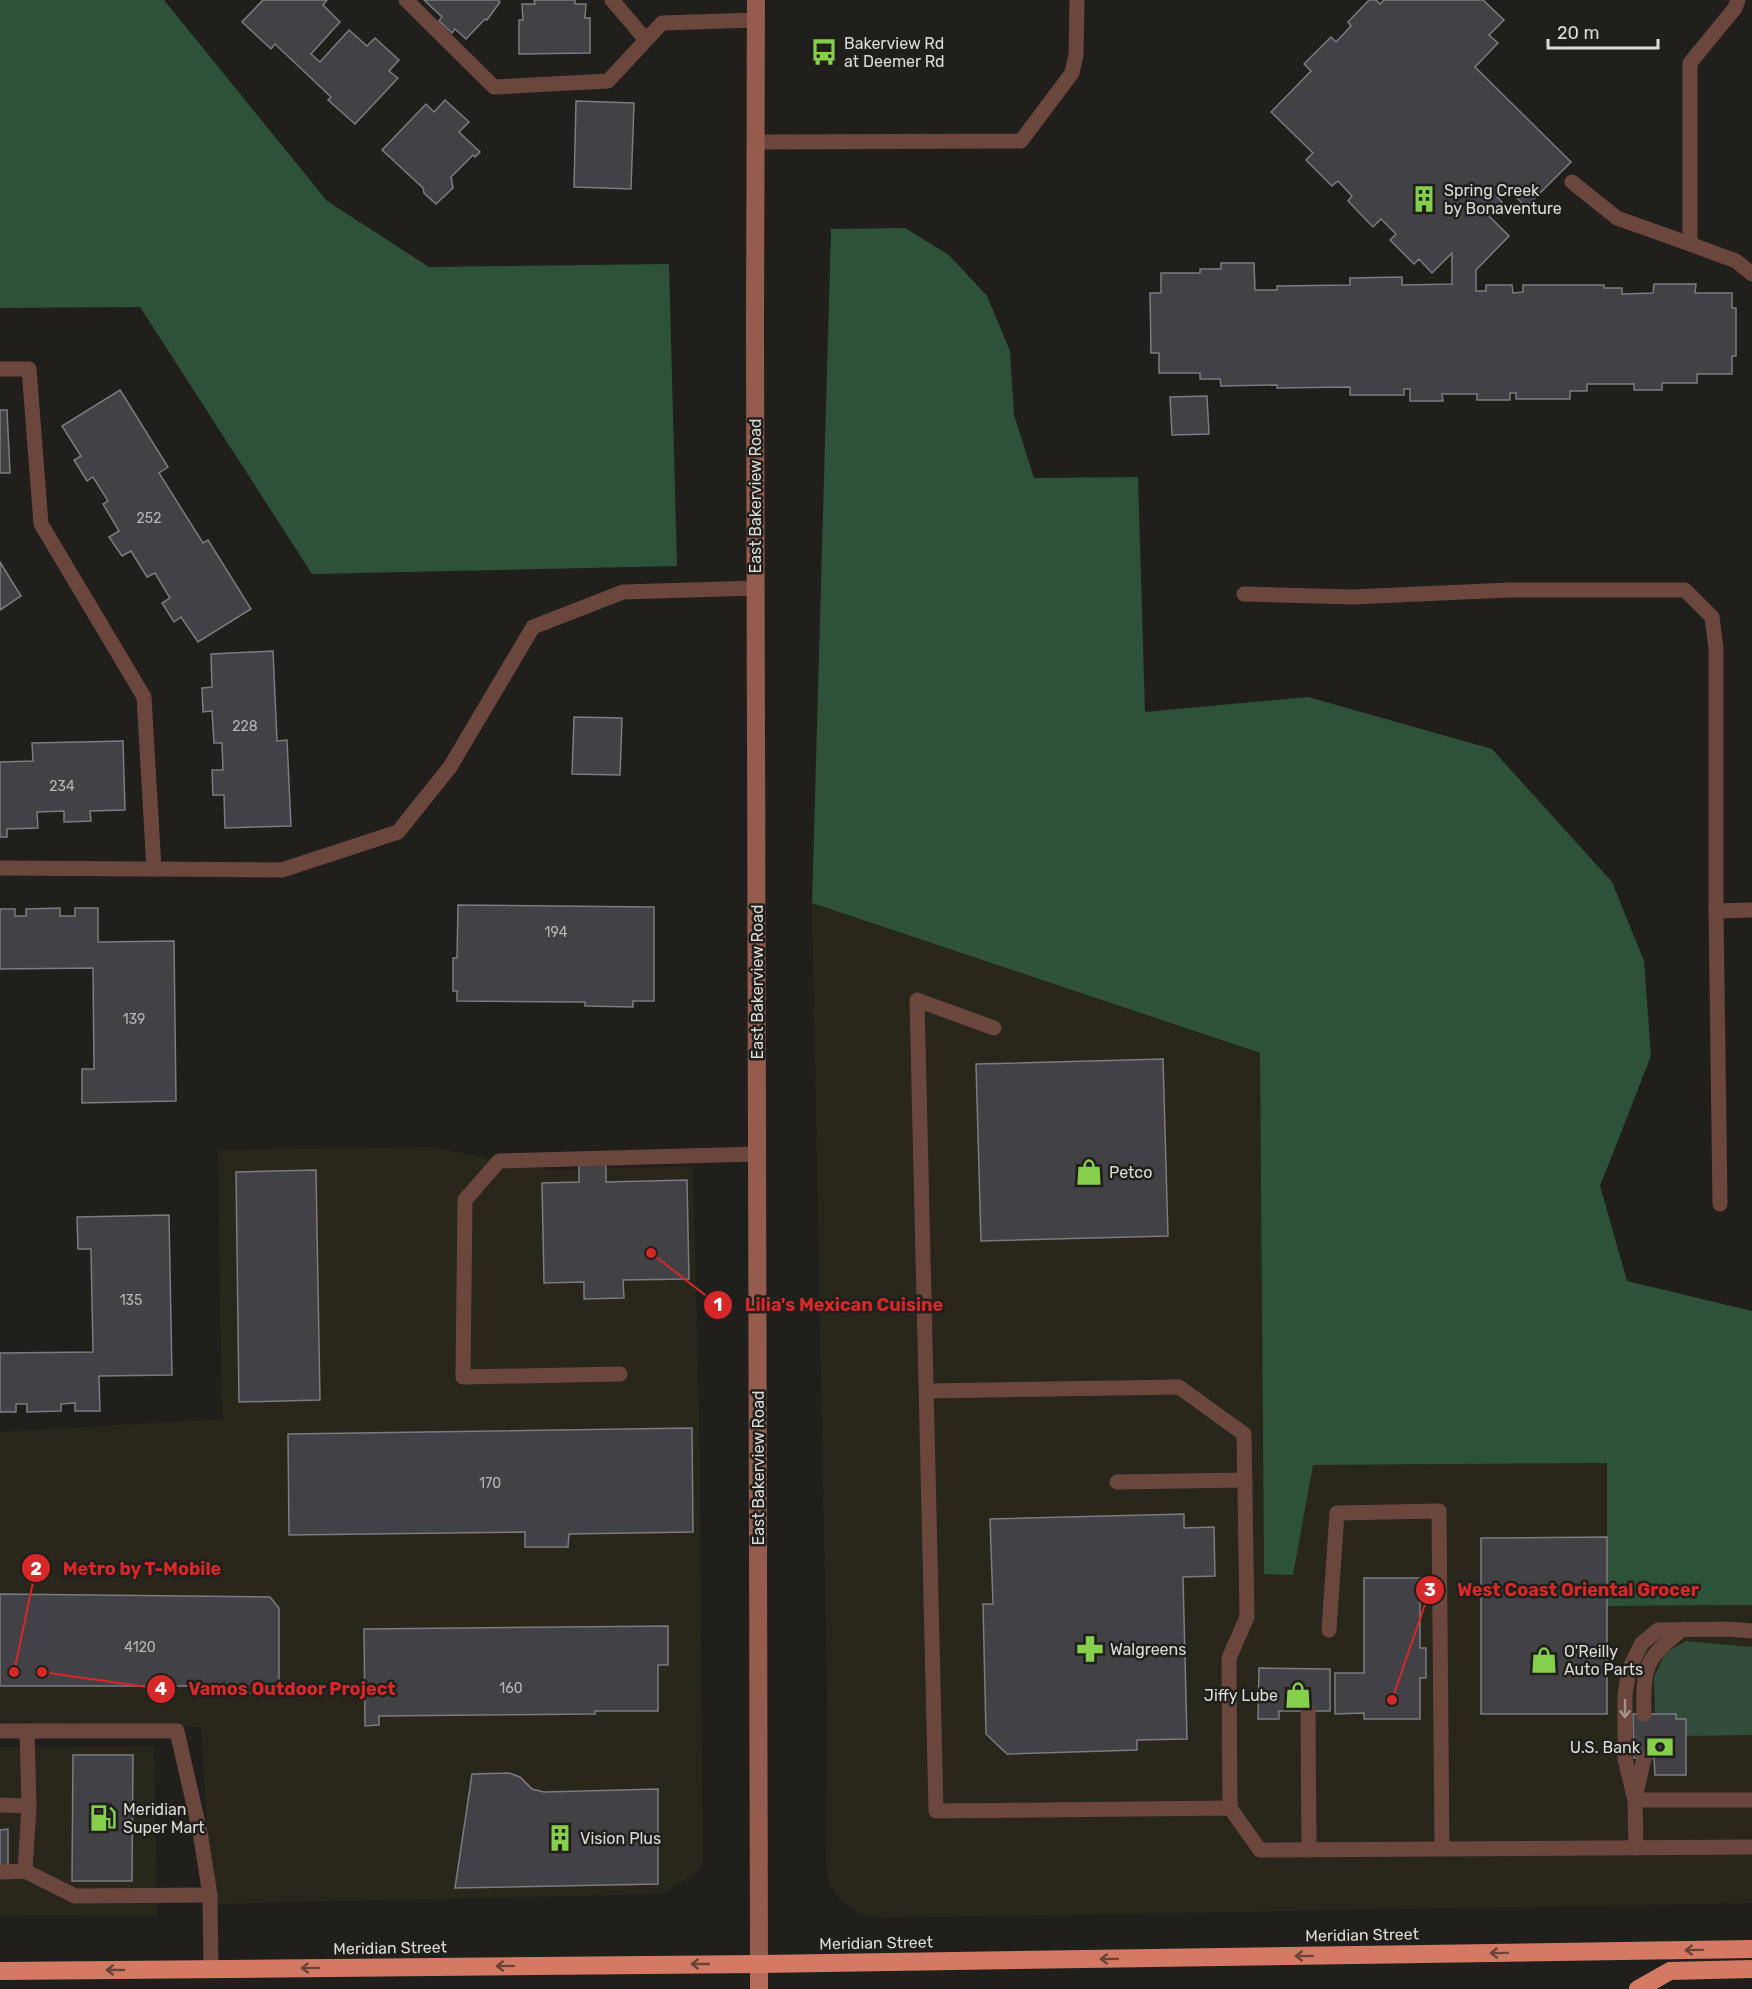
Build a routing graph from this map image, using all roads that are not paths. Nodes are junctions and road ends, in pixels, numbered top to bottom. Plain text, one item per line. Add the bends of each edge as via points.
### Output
1 (406, 0) edge
2 (612, 0) edge
3 (756, 0) edge
4 (1077, 0) edge
5 (1738, 0) edge
6 (756, 20) junction
7 (646, 40) junction
8 (755, 142) junction
9 (1572, 182) dead end
10 (1690, 244) junction
11 (1752, 274) edge
12 (0, 369) edge
13 (756, 588) junction
14 (1244, 594) dead end
15 (0, 868) edge
16 (154, 869) junction
17 (1752, 910) edge
18 (1716, 911) junction
19 (994, 1028) dead end
20 (758, 1154) junction
21 (1720, 1204) dead end
22 (620, 1374) dead end
23 (927, 1391) junction
24 (1245, 1480) junction
25 (1117, 1482) dead end
26 (1683, 1629) junction
27 (1329, 1630) dead end
28 (1752, 1631) edge
29 (1308, 1711) dead end
30 (1644, 1714) dead end
31 (0, 1731) edge
32 (27, 1731) junction
33 (1644, 1758) dead end
34 (1635, 1800) junction
35 (1752, 1800) edge
36 (0, 1805) edge
37 (29, 1806) junction
38 (1230, 1808) junction
39 (1752, 1847) edge
40 (1636, 1848) junction
41 (1442, 1849) junction
42 (1309, 1850) junction
43 (26, 1871) junction
44 (2, 1872) dead end
45 (210, 1895) junction
46 (1752, 1949) edge
47 (759, 1964) junction
48 (211, 1969) junction
49 (1752, 1969) edge
50 (0, 1971) edge
51 (759, 1989) edge
52 (1638, 1989) edge

1 - 7 lane via 494,87 608,81
2 - 7 lane
3 - 6 main road, East Bakerview Road
4 - 8 lane via 1072,73 1021,141
5 - 10 lane via 1736,8 1690,63
6 - 7 lane via 662,23
6 - 8 main road, East Bakerview Road
8 - 13 main road, East Bakerview Road
9 - 10 lane via 1617,218
10 - 11 lane via 1736,261
12 - 16 lane via 29,369 41,524 144,697
13 - 16 lane via 623,592 533,627 450,767 398,832 282,870
13 - 20 main road, East Bakerview Road
14 - 18 lane via 1352,597 1509,590 1685,590 1712,617 1716,648
15 - 16 lane
17 - 18 lane
18 - 21 lane
19 - 23 lane via 917,1000
20 - 22 lane via 499,1161 465,1200 464,1377
20 - 47 main road, East Bakerview Road
23 - 24 lane via 1179,1387 1244,1434
23 - 38 lane via 936,1811
24 - 25 lane
24 - 38 lane via 1247,1617 1229,1658
26 - 28 lane
26 - 30 lane via 1651,1658 1644,1674
26 -> 34 lane via 1658,1630 1642,1643 1629,1669 1625,1759
27 - 41 lane via 1337,1514 1439,1511
29 - 42 lane
31 - 32 lane
32 - 37 lane
32 - 45 lane via 177,1731
33 - 34 lane
34 - 35 lane
34 - 40 lane
36 - 37 lane
37 - 43 lane
38 - 42 lane via 1260,1850
39 - 40 lane
40 - 41 lane
41 - 42 lane
43 - 44 lane
43 - 45 lane via 75,1896
45 - 48 lane
46 -> 47 highway, Meridian Street
47 -> 48 highway, Meridian Street
47 - 51 main road
48 -> 50 highway, Meridian Street
49 - 52 highway via 1670,1971

